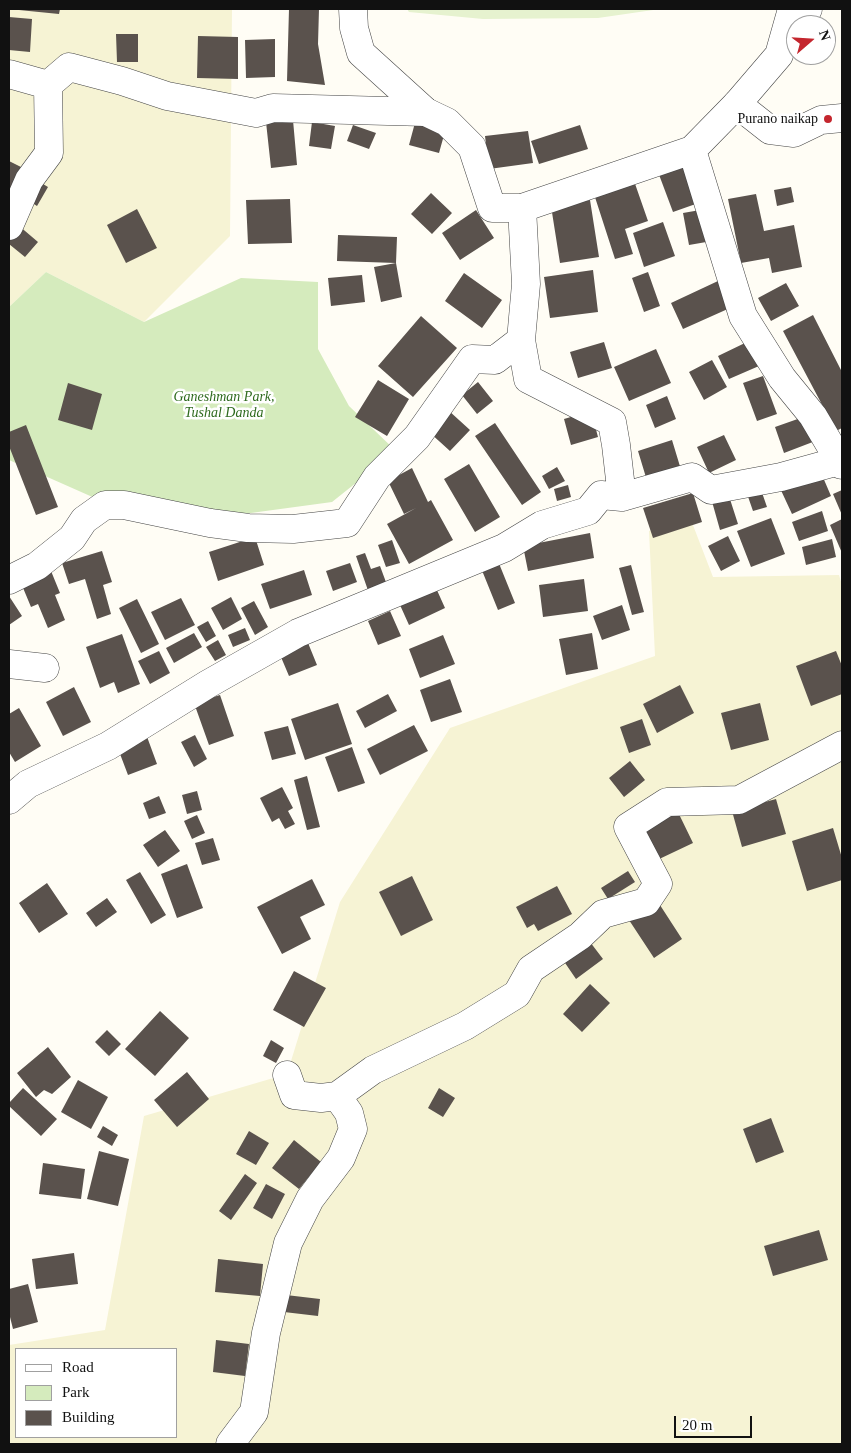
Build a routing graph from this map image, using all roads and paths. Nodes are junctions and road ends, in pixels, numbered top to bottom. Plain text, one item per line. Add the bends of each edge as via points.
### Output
1 (353, 9) edge
2 (792, 9) edge
3 (786, 44) edge
4 (779, 55) junction
5 (9, 74) edge
6 (48, 85) junction
7 (737, 104) junction
8 (426, 112) junction
9 (842, 118) edge
10 (692, 150) junction
11 (522, 208) junction
12 (9, 226) edge
13 (521, 340) junction
14 (840, 463) edge
15 (622, 498) junction
16 (9, 580) edge
17 (9, 664) edge
18 (45, 668) dead end
19 (842, 745) edge
20 (9, 800) edge
21 (287, 1074) dead end
22 (337, 1096) junction
23 (230, 1444) edge

1 - 8 street via 361,53
2 - 4 street
3 - 4 street
4 - 7 street
5 - 6 street
6 - 8 street via 69,67 167,96 256,112 273,108
6 - 12 street via 49,153 29,180
7 - 9 street via 770,130 794,133 821,120
7 - 10 street
8 - 11 street via 447,122 472,147 492,208
10 - 11 street
10 - 14 street via 743,316 782,378 813,416
11 - 13 street via 526,284
13 - 15 street via 528,379 612,422
13 - 16 street via 494,360 472,359 417,437 377,477 347,523 293,529 248,528 124,505 105,505 84,520 72,538 37,566
14 - 15 street via 711,490 692,477
15 - 20 street via 601,496 588,511 542,525 504,548 298,633 108,746 28,784
17 - 18 street
19 - 22 street via 739,800 667,802 628,828 658,884 646,902 603,914 580,936 531,969 517,994 464,1026 373,1070
21 - 22 street via 294,1095
22 - 23 street via 349,1113 353,1129 341,1158 310,1199 288,1243 266,1333 254,1412

